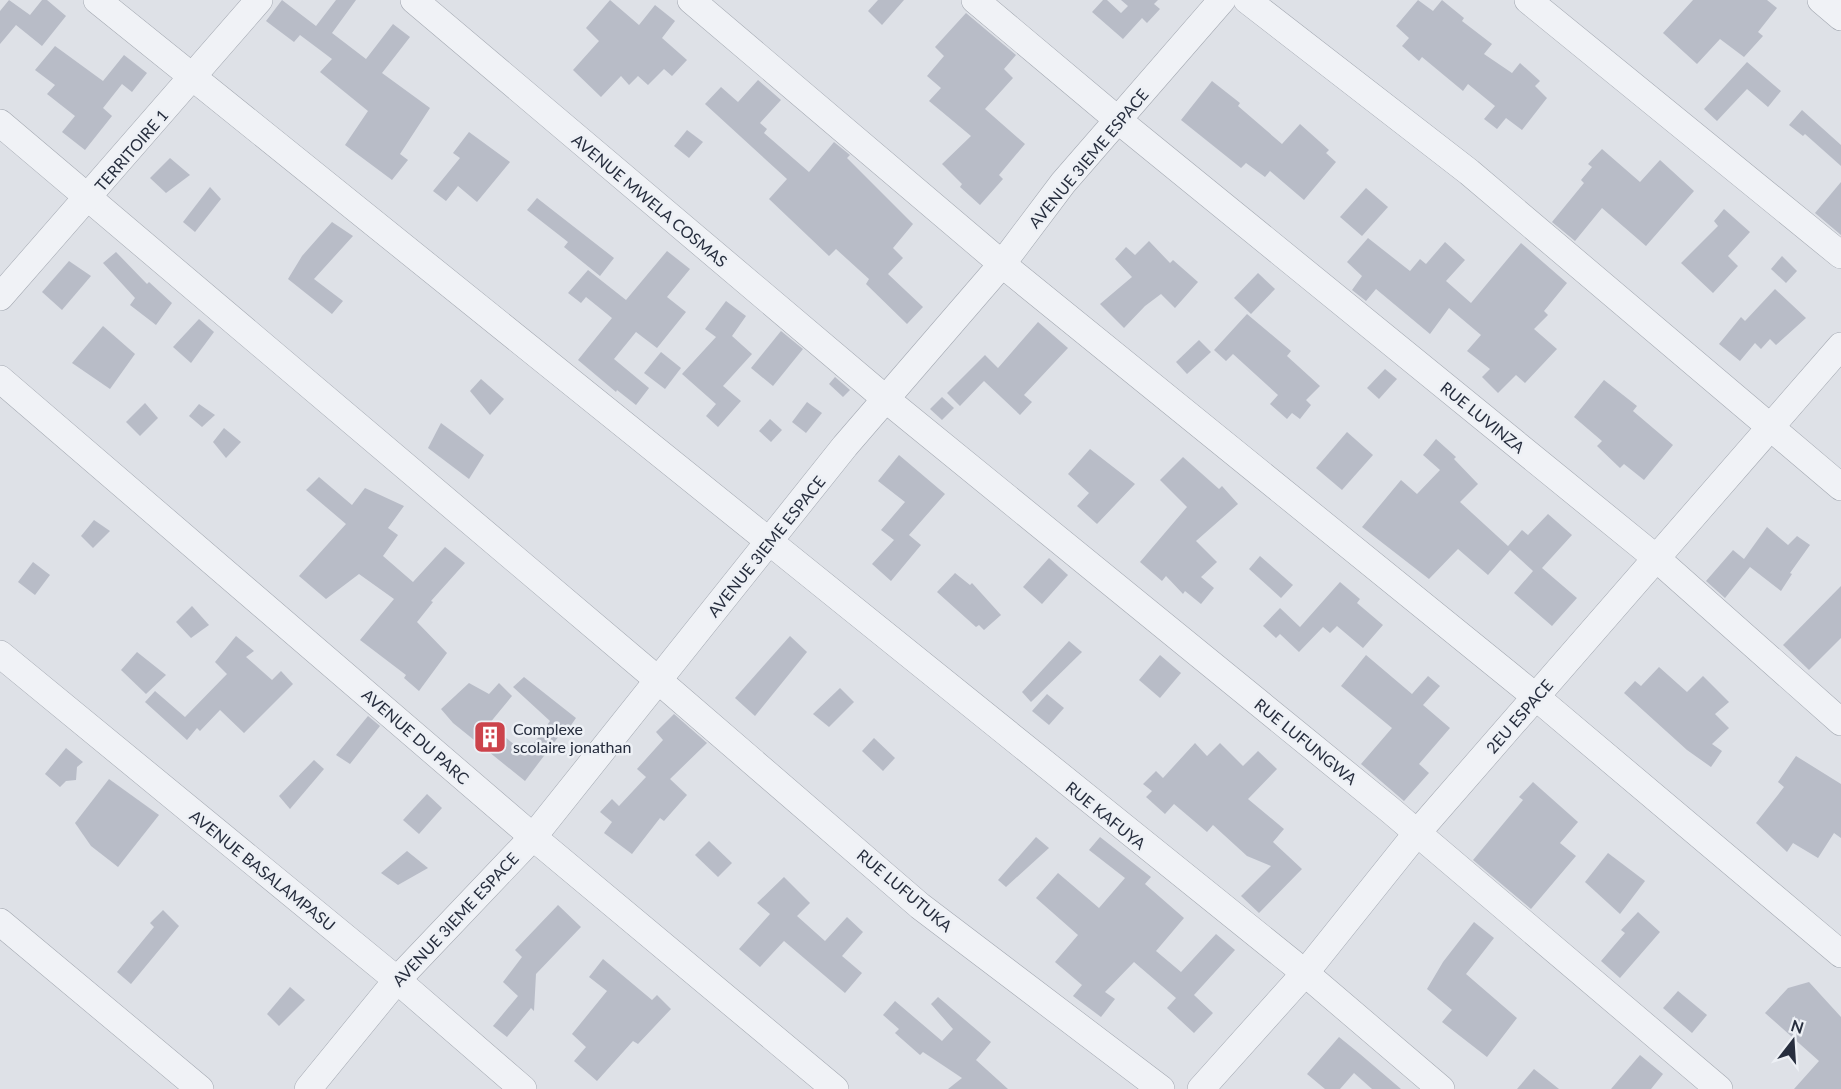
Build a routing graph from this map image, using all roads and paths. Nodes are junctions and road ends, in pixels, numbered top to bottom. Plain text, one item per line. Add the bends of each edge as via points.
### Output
1 (97, 0) edge
2 (259, 0) edge
3 (414, 0) edge
4 (691, 0) edge
5 (975, 0) edge
6 (1222, 0) edge
7 (1247, 0) edge
8 (1528, 0) edge
9 (1821, 0) edge
10 (1841, 17) edge
11 (194, 78) junction
12 (1118, 120) junction
13 (0, 123) edge
14 (90, 197) junction
15 (1841, 255) edge
16 (1002, 264) junction
17 (0, 297) edge
18 (1841, 346) edge
19 (0, 379) edge
20 (886, 400) junction
21 (1770, 427) junction
22 (1841, 488) edge
23 (771, 542) junction
24 (1656, 558) junction
25 (0, 654) edge
26 (658, 680) junction
27 (1536, 697) junction
28 (1841, 722) edge
29 (1417, 833) junction
30 (532, 837) junction
31 (0, 922) edge
32 (1841, 954) edge
33 (1305, 973) junction
34 (397, 980) junction
35 (200, 1089) edge
36 (308, 1089) edge
37 (523, 1089) edge
38 (835, 1089) edge
39 (1161, 1089) edge
40 (1201, 1089) edge
41 (1441, 1089) edge
42 (1719, 1089) edge

1 - 11 street, RUE KAFUYA
2 - 11 street, TERRITOIRE 1
3 - 20 street, AVENUE MWELA COSMAS
4 - 16 street
5 - 12 street, RUE LUVINZA
6 - 12 street, AVENUE 3IEME ESPACE
7 - 21 street via 1469,172
8 - 15 street
9 - 10 street
11 - 14 street, TERRITOIRE 1
11 - 23 street, RUE KAFUYA
12 - 16 street, AVENUE 3IEME ESPACE via 1063,183
12 - 24 street, RUE LUVINZA
13 - 14 street, RUE LUFUTUKA
14 - 17 street, TERRITOIRE 1
14 - 26 street, RUE LUFUTUKA
16 - 20 street, AVENUE 3IEME ESPACE
16 - 27 street
18 - 21 street, 2EU ESPACE
19 - 30 street, AVENUE DU PARC
20 - 23 street, AVENUE 3IEME ESPACE
20 - 29 street, RUE LUFUNGWA
21 - 22 street
21 - 24 street, 2EU ESPACE
23 - 26 street, AVENUE 3IEME ESPACE
23 - 33 street, RUE KAFUYA
24 - 27 street, 2EU ESPACE
24 - 28 street, RUE LUVINZA
25 - 34 street, AVENUE BASALAMPASU
26 - 30 street, AVENUE 3IEME ESPACE
26 - 39 street, RUE LUFUTUKA via 920,906
27 - 29 street, 2EU ESPACE
27 - 32 street
29 - 33 street, 2EU ESPACE
29 - 42 street, RUE LUFUNGWA
30 - 34 street, AVENUE 3IEME ESPACE
30 - 38 street, AVENUE DU PARC
31 - 35 street
33 - 40 street, 2EU ESPACE
33 - 41 street, RUE KAFUYA
34 - 36 street, AVENUE 3IEME ESPACE
34 - 37 street, AVENUE BASALAMPASU

